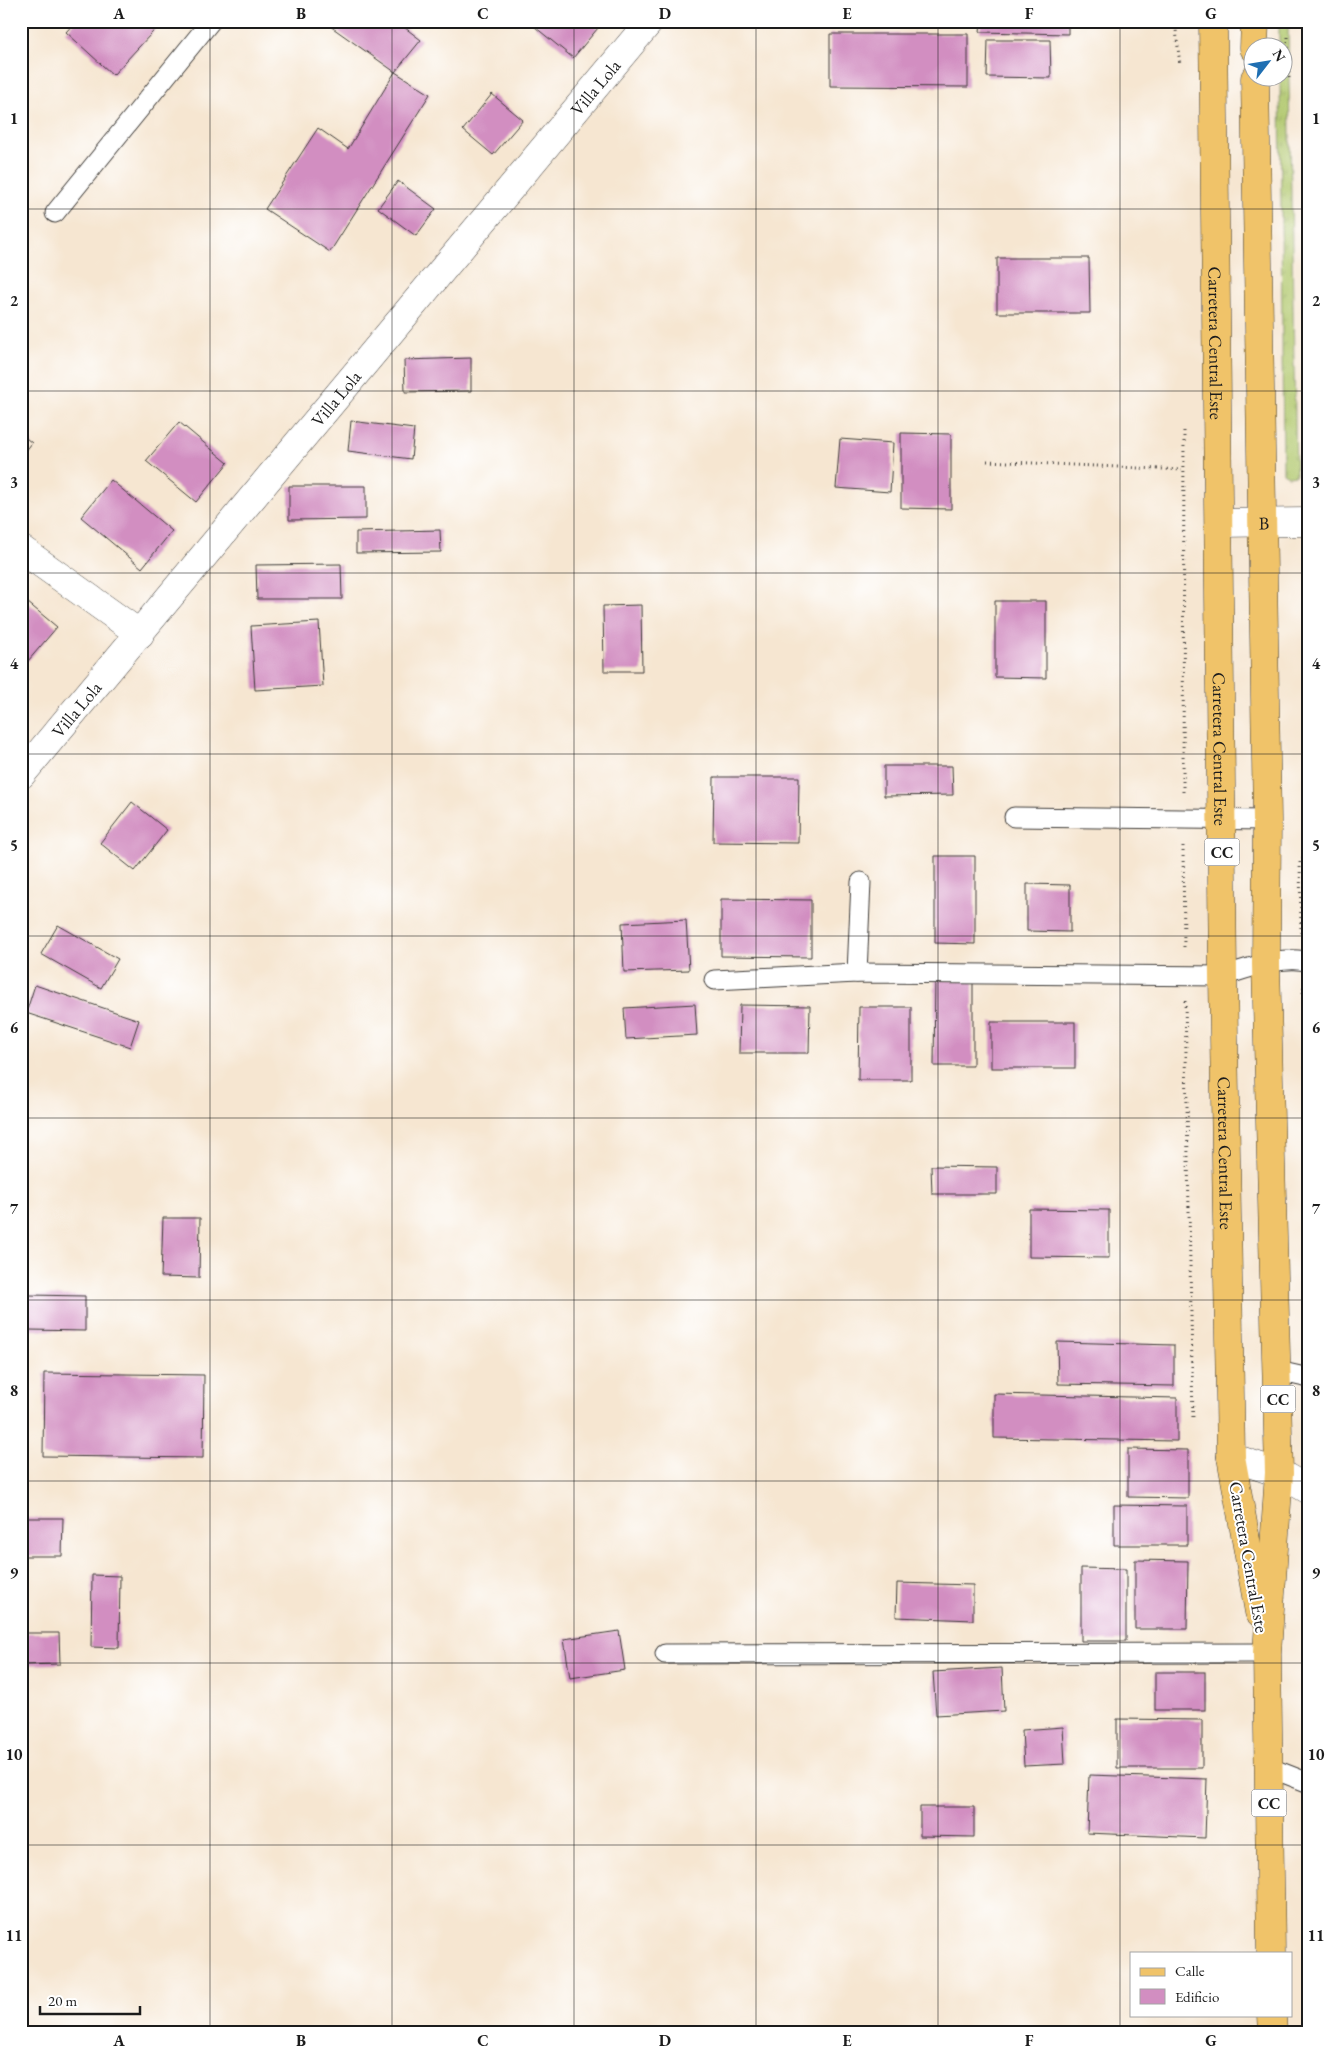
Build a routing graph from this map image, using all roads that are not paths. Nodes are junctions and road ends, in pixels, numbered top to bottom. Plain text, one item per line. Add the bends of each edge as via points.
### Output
1 (211, 21) edge
2 (650, 21) edge
3 (1203, 21) edge
4 (1255, 21) edge
5 (1212, 34) edge
6 (1254, 38) edge
7 (1255, 88) edge
8 (55, 213) dead end
9 (1309, 522) edge
10 (1219, 523) junction
11 (1263, 523) junction
12 (21, 549) edge
13 (140, 634) junction
14 (21, 775) edge
15 (1014, 817) dead end
16 (1222, 820) junction
17 (1267, 820) junction
18 (862, 882) dead end
19 (1309, 962) edge
20 (1266, 964) junction
21 (857, 974) junction
22 (1222, 976) junction
23 (714, 980) dead end
24 (1278, 1371) junction
25 (1309, 1378) edge
26 (1231, 1457) junction
27 (1279, 1473) junction
28 (1309, 1490) edge
29 (1266, 1653) junction
30 (665, 1654) dead end
31 (1268, 1767) junction
32 (1309, 1783) edge
33 (1271, 1952) edge
34 (1272, 2016) edge
35 (1272, 2033) edge

1 - 8 lane
2 - 13 street, Villa Lola
3 - 5 main road, Carretera Central Este
4 - 6 main road
5 - 10 main road, Carretera Central Este / CC
7 - 11 main road, Carretera Central Este / CC
9 - 11 street, B
10 - 11 street, B
10 - 16 main road, Carretera Central Este / CC
11 - 17 main road, Carretera Central Este / CC
12 - 13 street
13 - 14 street, Villa Lola
15 - 16 lane
16 - 17 lane
16 - 22 main road, Carretera Central Este / CC
17 - 20 main road, Carretera Central Este / CC
18 - 21 lane
19 - 20 lane
20 - 22 lane
20 - 24 main road, Carretera Central Este / CC
21 - 22 lane
21 - 23 lane
22 - 26 main road, Carretera Central Este / CC
24 - 25 lane
24 - 27 main road, Carretera Central Este / CC
26 - 27 street
26 - 29 main road, Carretera Central Este / CC
27 - 28 street
27 - 29 main road, Carretera Central Este / CC
29 - 30 lane
29 - 31 main road, Carretera Central Este / CC
31 - 32 lane
31 - 33 main road, Carretera Central Este / CC
34 - 35 main road

